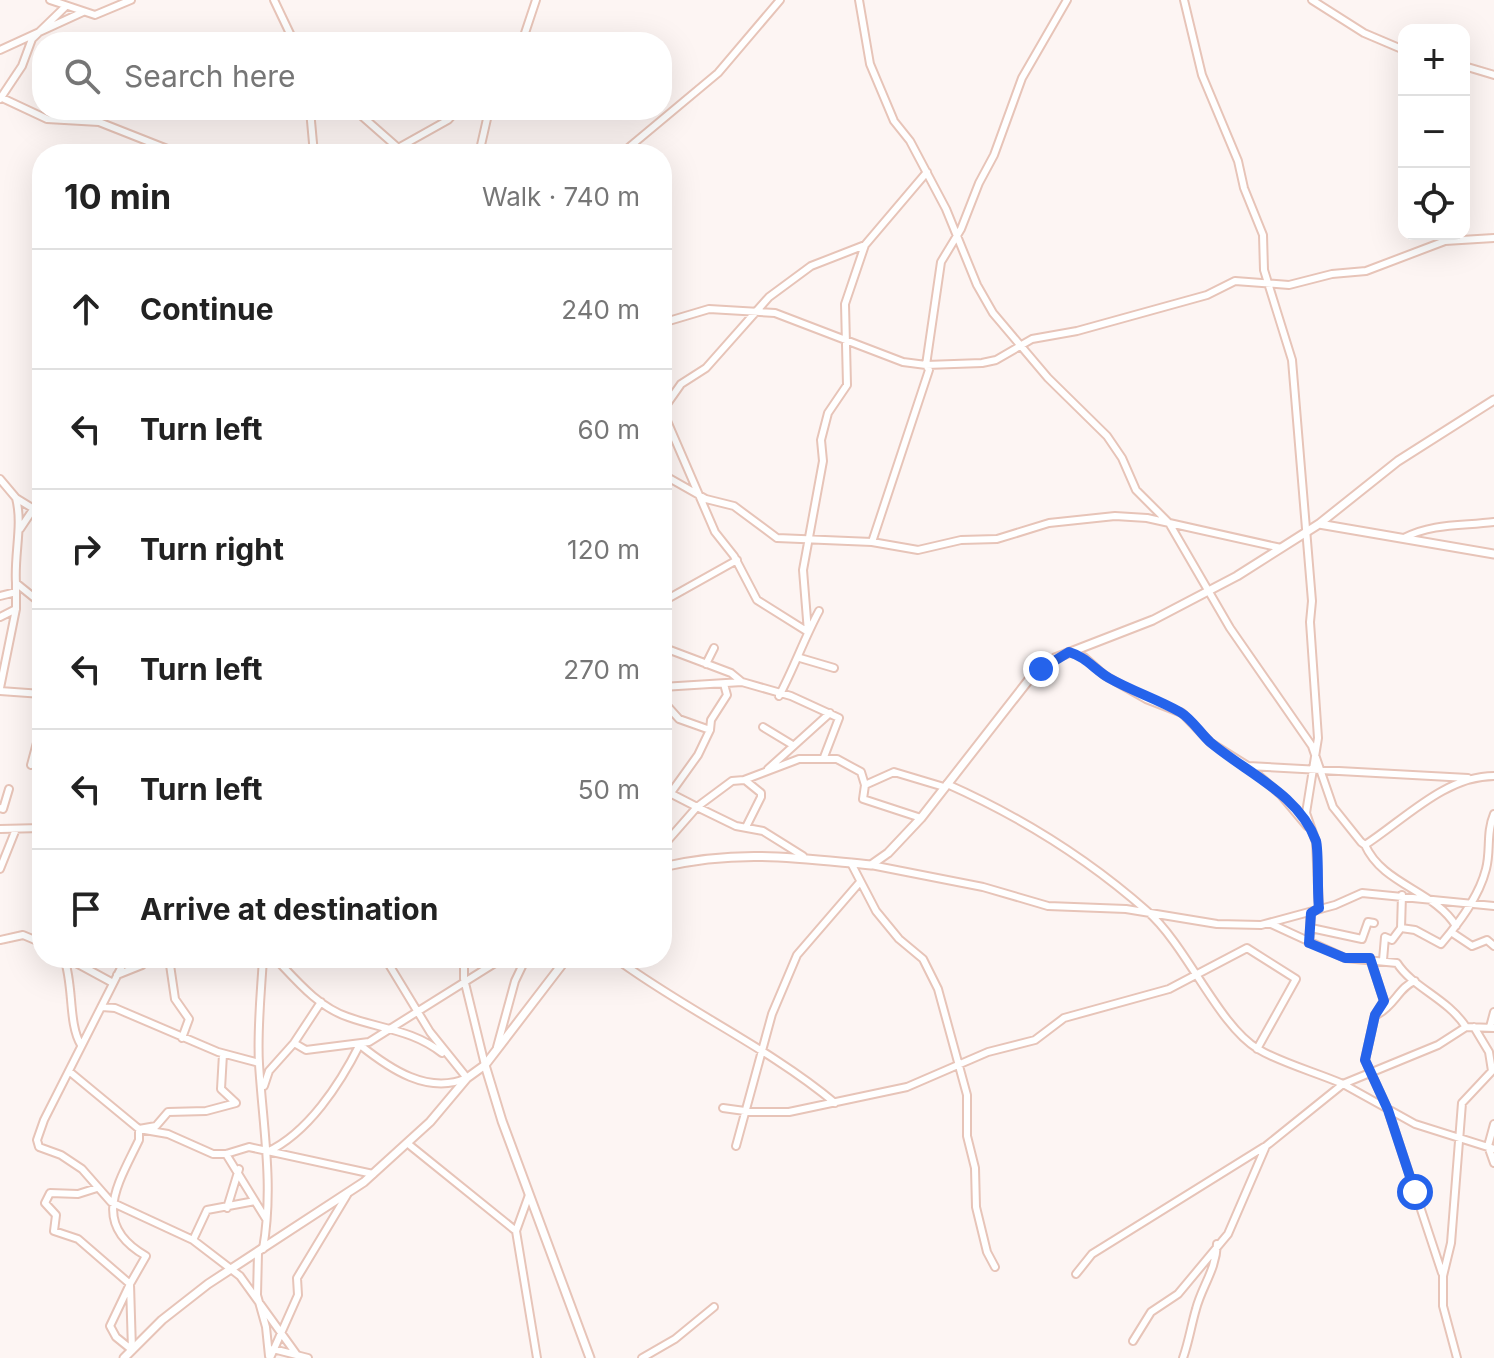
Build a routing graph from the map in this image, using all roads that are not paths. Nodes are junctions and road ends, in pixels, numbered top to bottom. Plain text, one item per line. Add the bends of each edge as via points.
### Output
1 (50, 0) edge
2 (131, 0) edge
3 (536, 0) edge
4 (780, 0) edge
5 (859, 0) edge
6 (1067, 0) edge
7 (1184, 0) edge
8 (1312, 0) edge
9 (276, 1) edge
10 (65, 7) junction
11 (83, 12) junction
12 (39, 32) edge
13 (45, 32) edge
14 (290, 32) edge
15 (525, 32) edge
16 (32, 39) joint
17 (1398, 47) edge
18 (0, 50) edge
19 (1470, 68) edge
20 (1494, 75) edge
21 (0, 98) edge
22 (672, 111) edge
23 (32, 112) edge
24 (64, 120) edge
25 (311, 120) edge
26 (366, 120) edge
27 (448, 120) edge
28 (487, 120) edge
29 (662, 120) edge
30 (155, 144) edge
31 (313, 144) edge
32 (393, 144) edge
33 (405, 144) edge
34 (481, 144) edge
35 (633, 144) edge
36 (927, 172) junction
37 (957, 235) junction
38 (1494, 238) edge
39 (865, 245) junction
40 (1270, 285) junction
41 (756, 311) junction
42 (672, 320) edge
43 (845, 340) junction
44 (1019, 346) junction
45 (926, 365) junction
46 (672, 396) edge
47 (1494, 400) edge
48 (672, 432) edge
49 (0, 479) edge
50 (672, 480) edge
51 (703, 497) junction
52 (16, 498) junction
53 (32, 504) edge
54 (32, 510) edge
55 (1494, 522) edge
56 (1169, 523) junction
57 (1319, 524) junction
58 (17, 532) junction
59 (1306, 533) junction
60 (809, 540) junction
61 (1401, 540) junction
62 (872, 542) junction
63 (1281, 548) junction
64 (1494, 554) edge
65 (737, 560) junction
66 (16, 583) junction
67 (1208, 591) junction
68 (16, 592) junction
69 (0, 596) edge
70 (32, 596) edge
71 (672, 596) edge
72 (16, 609) junction
73 (819, 611) dead end
74 (0, 617) edge
75 (808, 632) junction
76 (714, 648) dead end
77 (672, 651) edge
78 (1069, 652) junction
79 (800, 658) junction
80 (706, 664) junction
81 (834, 668) dead end
82 (742, 682) junction
83 (724, 684) junction
84 (672, 687) edge
85 (0, 689) edge
86 (32, 693) edge
87 (779, 696) junction
88 (672, 711) edge
89 (830, 713) junction
90 (763, 727) dead end
91 (710, 730) junction
92 (791, 744) junction
93 (1315, 756) junction
94 (824, 757) junction
95 (32, 761) edge
96 (31, 765) dead end
97 (1248, 766) junction
98 (1316, 771) junction
99 (763, 774) junction
100 (1494, 776) edge
101 (1469, 778) junction
102 (744, 780) junction
103 (865, 785) junction
104 (945, 785) junction
105 (9, 789) dead end
106 (672, 791) edge
107 (672, 795) edge
108 (697, 807) junction
109 (0, 808) edge
110 (1494, 814) edge
111 (921, 818) junction
112 (747, 825) junction
113 (32, 828) edge
114 (1310, 828) junction
115 (0, 829) edge
116 (16, 829) junction
117 (672, 836) edge
118 (1365, 845) junction
119 (803, 856) junction
120 (851, 863) junction
121 (672, 865) edge
122 (871, 865) junction
123 (1487, 868) junction
124 (0, 869) edge
125 (1494, 873) edge
126 (860, 882) junction
127 (1402, 895) junction
128 (1430, 899) junction
129 (1472, 901) junction
130 (1494, 906) edge
131 (1319, 908) junction
132 (1147, 911) junction
133 (1311, 913) junction
134 (1269, 923) junction
135 (1374, 923) dead end
136 (1311, 928) junction
137 (1401, 928) junction
138 (1454, 929) junction
139 (32, 939) edge
140 (0, 940) edge
141 (1309, 943) junction
142 (1494, 946) edge
143 (1370, 958) junction
144 (1383, 960) junction
145 (68, 968) edge
146 (90, 968) edge
147 (121, 968) edge
148 (134, 968) edge
149 (170, 968) edge
150 (263, 968) edge
151 (285, 968) edge
152 (391, 968) edge
153 (464, 968) edge
154 (484, 968) edge
155 (521, 968) edge
156 (559, 968) edge
157 (628, 968) edge
158 (1199, 974) junction
159 (117, 975) junction
160 (464, 979) junction
161 (1415, 981) junction
162 (113, 983) junction
163 (321, 1002) junction
164 (102, 1007) junction
165 (418, 1009) junction
166 (1494, 1012) edge
167 (1375, 1015) junction
168 (1470, 1027) junction
169 (394, 1028) junction
170 (1492, 1028) edge
171 (182, 1038) junction
172 (294, 1043) junction
173 (360, 1044) junction
174 (81, 1045) junction
175 (1257, 1049) junction
176 (496, 1050) junction
177 (1491, 1052) edge
178 (223, 1054) junction
179 (762, 1054) junction
180 (451, 1061) junction
181 (259, 1063) junction
182 (485, 1065) junction
183 (959, 1067) junction
184 (1372, 1071) junction
185 (70, 1072) junction
186 (467, 1078) junction
187 (1343, 1084) junction
188 (262, 1089) junction
189 (835, 1103) junction
190 (723, 1108) dead end
191 (1388, 1110) junction
192 (744, 1111) junction
193 (1494, 1124) edge
194 (139, 1129) junction
195 (1459, 1135) junction
196 (407, 1143) junction
197 (736, 1146) dead end
198 (1266, 1146) junction
199 (1491, 1147) edge
200 (267, 1152) junction
201 (226, 1154) junction
202 (1494, 1163) edge
203 (239, 1169) junction
204 (373, 1174) junction
205 (97, 1188) junction
206 (347, 1195) junction
207 (529, 1195) junction
208 (255, 1201) junction
209 (111, 1202) junction
210 (227, 1208) junction
211 (268, 1222) junction
212 (516, 1231) junction
213 (193, 1240) junction
214 (1217, 1244) junction
215 (261, 1251) junction
216 (995, 1267) dead end
217 (231, 1269) junction
218 (1076, 1274) dead end
219 (1443, 1276) junction
220 (130, 1284) junction
221 (257, 1295) junction
222 (714, 1307) dead end
223 (282, 1330) junction
224 (1133, 1341) dead end
225 (273, 1349) junction
226 (132, 1350) junction
227 (297, 1355) junction
228 (124, 1358) edge
229 (270, 1358) edge
230 (308, 1358) edge
231 (537, 1358) edge
232 (590, 1358) edge
233 (642, 1358) edge
234 (1183, 1358) edge
235 (1457, 1358) edge

1 - 10 street
2 - 11 street via 105,13
3 - 15 street
4 - 22 street via 741,50
5 - 36 street via 870,64 894,121
6 - 37 street via 1022,78
7 - 40 street via 1202,75 1259,221
8 - 17 street
9 - 14 street
10 - 11 street
10 - 12 street
11 - 13 street
16 - 18 street
16 - 21 street via 22,66
19 - 20 street
21 - 23 street
24 - 30 street via 99,122
25 - 31 street
26 - 32 street
27 - 33 street
28 - 34 street
29 - 35 street
36 - 37 street
36 - 39 street
37 - 44 street via 977,285
37 - 45 street via 941,262
38 - 40 street via 1445,241 1366,271
39 - 41 street via 811,266
39 - 43 street via 845,304
40 - 44 street via 1235,281 1207,295 1077,331 1047,334
40 - 59 street via 1292,360
41 - 42 street via 709,309
41 - 43 street via 790,317
41 - 46 street via 706,368
43 - 45 street
43 - 60 street via 847,385 828,413 821,440 823,461
44 - 45 street via 982,363
44 - 56 street via 1107,436 1136,490
45 - 62 street via 924,387
47 - 57 street via 1406,455
48 - 51 street
49 - 52 street
50 - 51 street
51 - 60 street via 734,506 777,538
51 - 65 street via 715,532
52 - 53 street
52 - 58 street
54 - 58 street
55 - 61 street via 1439,526
56 - 62 street via 1093,515 997,539 918,550
56 - 63 street
56 - 67 street
57 - 59 street
57 - 61 street
58 - 66 street
59 - 63 street
59 - 93 street
60 - 62 street
60 - 75 street via 803,570
61 - 64 street
63 - 67 street
65 - 71 street
65 - 75 street via 757,600
66 - 68 street
66 - 70 street
67 - 78 street via 1153,620
67 - 93 street
68 - 69 street
68 - 72 street
72 - 74 street
72 - 85 street
73 - 75 street
75 - 79 street
76 - 80 street
77 - 80 street
78 - 97 street via 1146,699 1182,713 1211,743
78 - 104 street via 1031,677
79 - 81 street
79 - 87 street
80 - 82 street
82 - 83 street
82 - 87 street
83 - 84 street
83 - 91 street via 727,695
85 - 86 street
87 - 89 street
88 - 91 street
89 - 92 street
89 - 94 street via 839,718
90 - 92 street
91 - 106 street
92 - 99 street
93 - 98 street
94 - 99 street via 789,761
94 - 103 street via 852,764
95 - 96 street
97 - 98 street
97 - 114 street
98 - 101 street
98 - 114 street via 1306,813
98 - 118 street via 1333,807
99 - 102 street
100 - 101 street
101 - 118 street via 1433,796
102 - 108 street via 732,781
102 - 112 street via 761,793
103 - 104 street via 894,772
103 - 111 street via 863,799
104 - 111 street
104 - 132 street via 1019,820 1100,872
105 - 109 street
107 - 108 street
108 - 112 street via 736,826
108 - 117 street
110 - 123 street via 1486,843
111 - 122 street
112 - 119 street
113 - 116 street
114 - 131 street via 1316,842
115 - 116 street
116 - 124 street
118 - 128 street via 1396,880
119 - 120 street
119 - 121 street via 745,854
120 - 122 street
120 - 126 street
122 - 132 street via 1048,906
123 - 125 street
123 - 129 street
126 - 179 street via 797,955
126 - 183 street via 876,911 923,959 938,989
127 - 128 street
127 - 131 street via 1362,893
127 - 137 street
128 - 129 street
128 - 138 street via 1446,911
129 - 130 street
129 - 138 street
131 - 133 street
132 - 134 street via 1217,924
132 - 158 street
133 - 134 street
133 - 136 street
134 - 141 street
135 - 136 street via 1368,922 1362,939
136 - 141 street
137 - 138 street via 1441,944
137 - 144 street via 1392,940 1385,937
138 - 142 street via 1472,946 1487,940
139 - 140 street via 23,935
141 - 143 street via 1345,958
143 - 144 street
143 - 167 street via 1384,996
144 - 161 street via 1397,963
145 - 174 street via 73,1031
146 - 162 street
147 - 159 street
148 - 159 street
149 - 171 street via 175,999 189,1019
150 - 181 street
151 - 163 street
152 - 165 street
153 - 160 street
154 - 160 street
155 - 176 street
156 - 176 street
157 - 179 street
158 - 175 street via 1225,1016
158 - 175 street via 1247,948 1296,979
158 - 183 street via 1131,1002 1064,1018 1035,1040 988,1052
159 - 162 street
160 - 165 street
160 - 182 street
161 - 167 street
161 - 168 street via 1441,997
162 - 164 street
163 - 169 street via 346,1017
163 - 172 street
164 - 171 street
164 - 174 street
165 - 169 street
165 - 180 street
166 - 170 street
167 - 184 street via 1364,1054
168 - 170 street
168 - 177 street
168 - 184 street
169 - 173 street
169 - 180 street
171 - 178 street
172 - 173 street via 306,1050
172 - 188 street via 269,1071
173 - 186 street via 392,1070 428,1082 446,1085
173 - 200 street via 341,1080 297,1131
174 - 185 street
175 - 187 street
176 - 182 street
177 - 195 street via 1492,1071 1462,1103
178 - 181 street
178 - 194 street via 221,1089 236,1103 168,1112 156,1126
179 - 189 street
179 - 192 street
180 - 186 street
181 - 188 street
182 - 186 street
182 - 207 street
183 - 189 street via 907,1087
183 - 216 street via 967,1095 976,1207
184 - 187 street
184 - 191 street
185 - 194 street
185 - 205 street via 37,1140 39,1147 82,1169
186 - 196 street
187 - 191 street
187 - 198 street
188 - 200 street
189 - 192 street via 789,1112
190 - 192 street
191 - 195 street via 1415,1124
191 - 219 street
192 - 197 street
193 - 199 street
194 - 201 street
194 - 209 street
195 - 199 street
195 - 219 street via 1451,1243
196 - 204 street
196 - 212 street
198 - 214 street via 1228,1234
198 - 218 street via 1092,1254
199 - 202 street
200 - 201 street via 249,1147
200 - 204 street
200 - 211 street
201 - 203 street
203 - 208 street
203 - 210 street
204 - 206 street
205 - 209 street
205 - 220 street via 50,1193 45,1203 56,1215 54,1231 78,1239
206 - 215 street
206 - 223 street via 297,1278 298,1295
207 - 212 street
207 - 232 street
208 - 210 street
208 - 211 street
209 - 213 street
209 - 220 street via 121,1236 146,1256
210 - 213 street via 207,1210
211 - 215 street
212 - 231 street
213 - 217 street
214 - 224 street via 1178,1294 1151,1312
214 - 234 street via 1216,1263 1196,1307
215 - 217 street
215 - 221 street
217 - 221 street
217 - 226 street via 162,1320
219 - 235 street via 1443,1306
220 - 226 street
220 - 226 street via 110,1326
221 - 223 street
221 - 229 street
222 - 233 street
223 - 225 street
223 - 227 street
225 - 227 street
225 - 229 street
226 - 228 street
227 - 230 street

